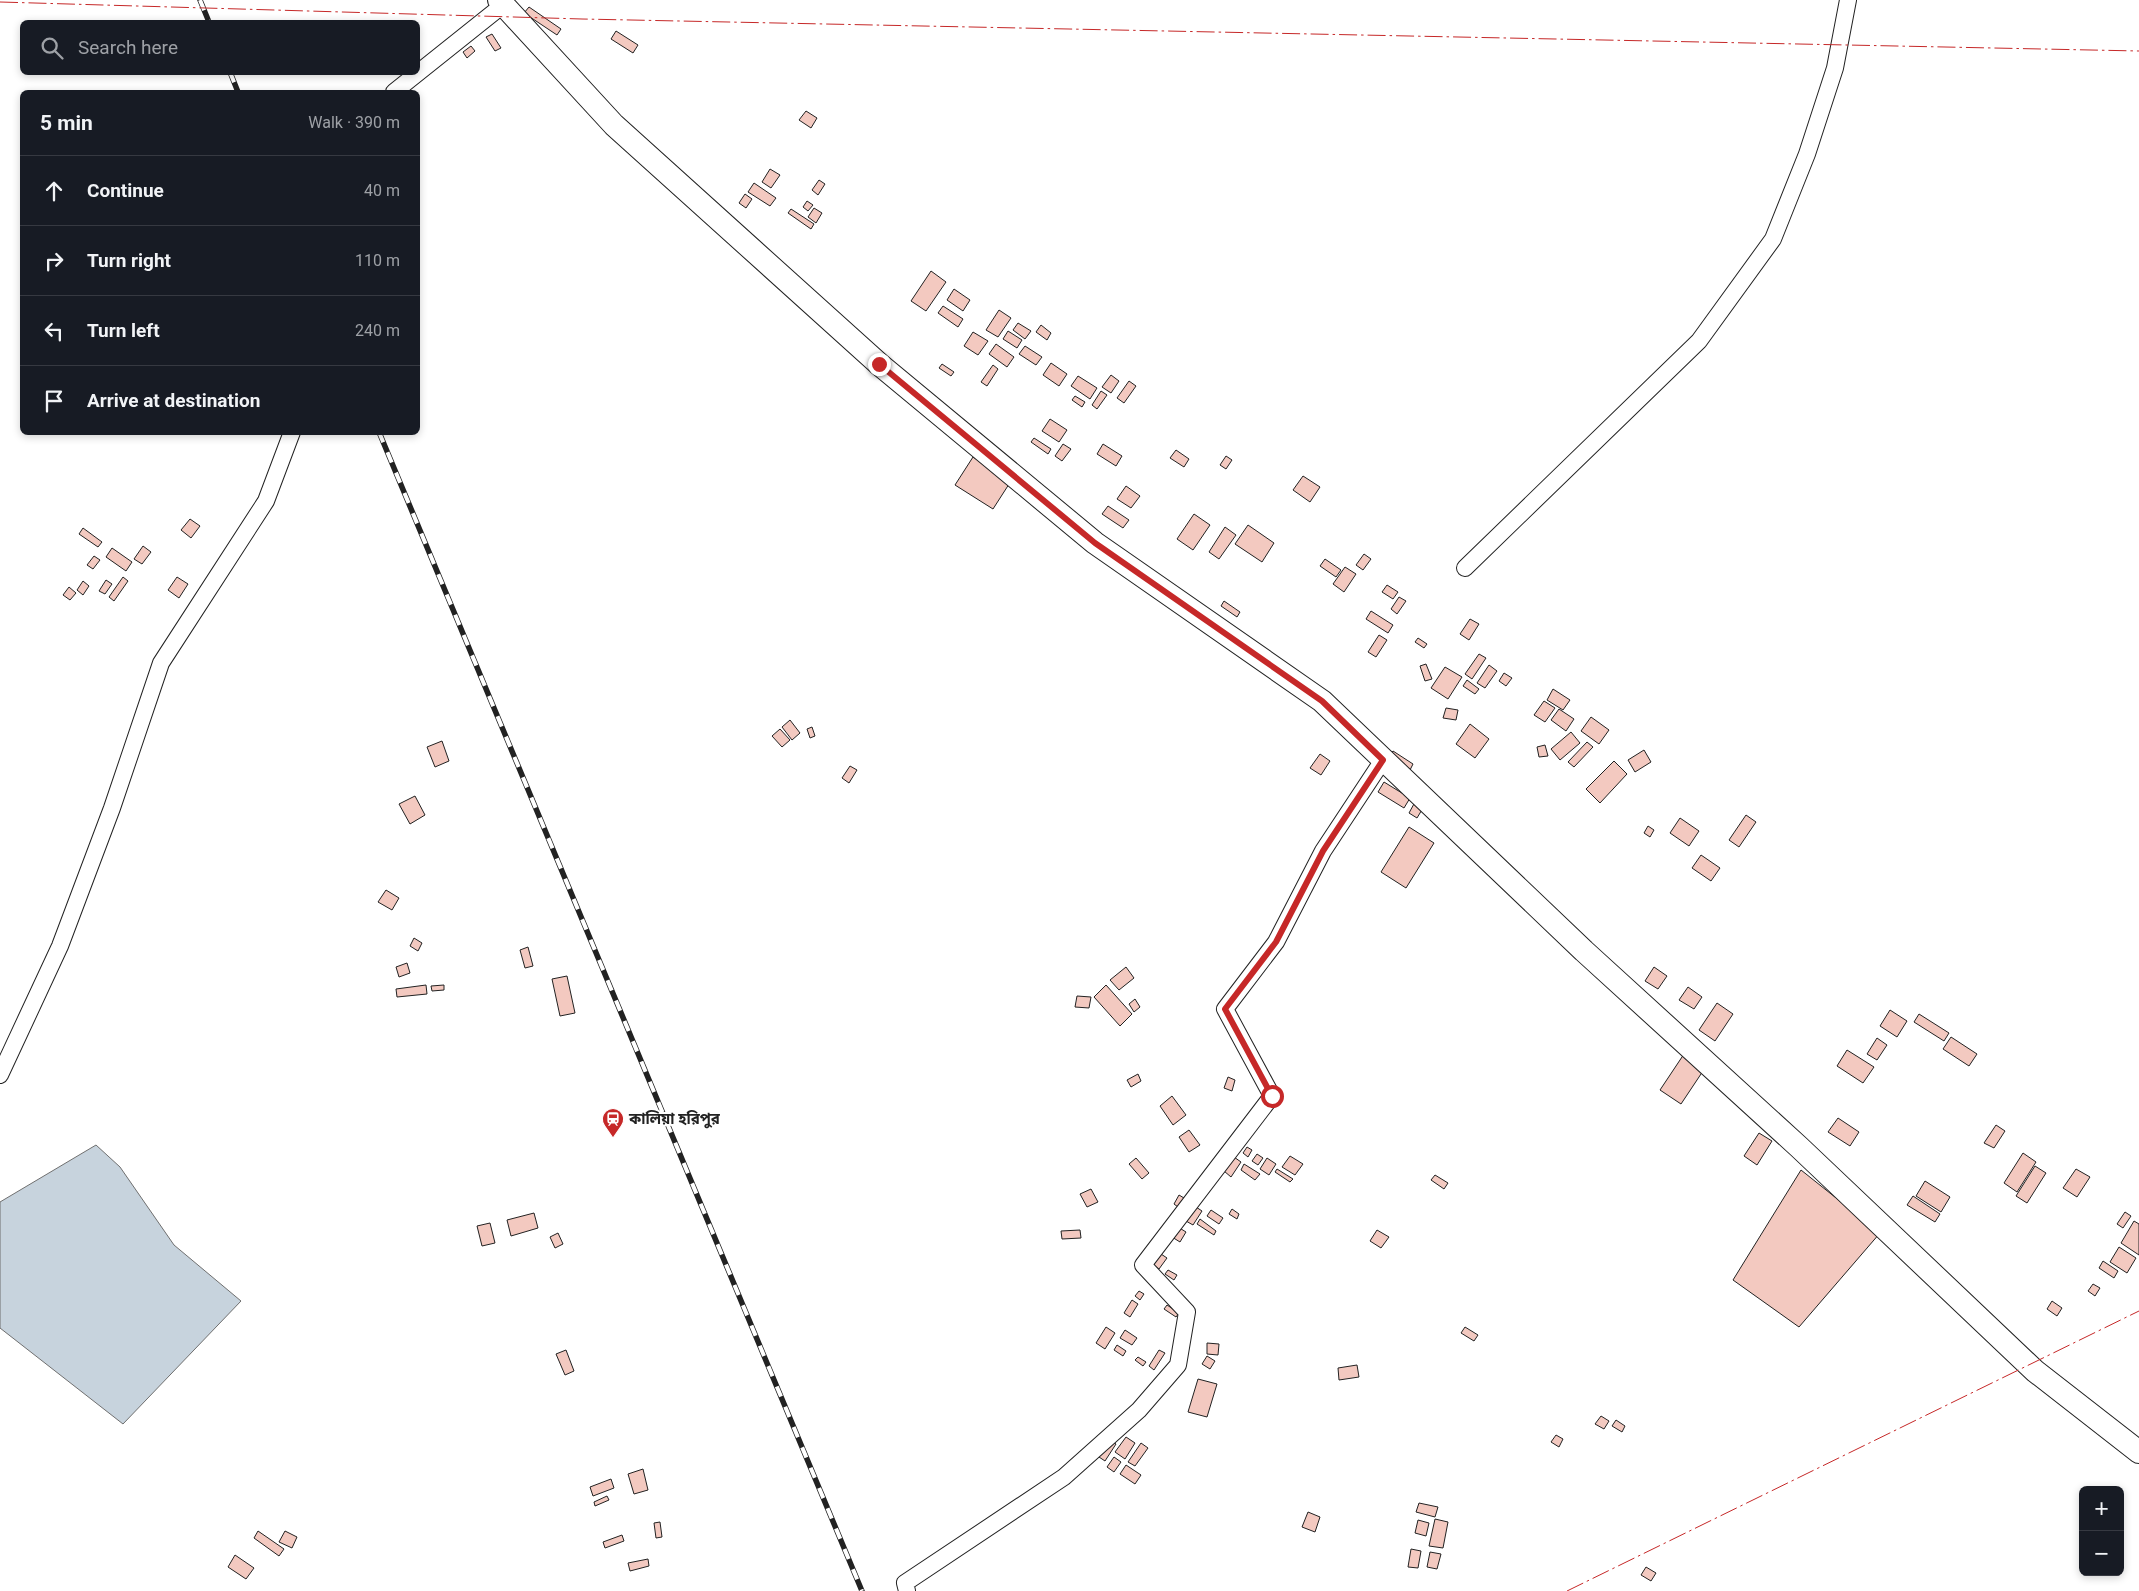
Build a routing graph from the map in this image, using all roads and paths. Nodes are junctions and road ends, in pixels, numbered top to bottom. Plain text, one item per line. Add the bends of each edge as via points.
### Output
1 (1848, 0) edge
2 (501, 2) edge
3 (420, 70) edge
4 (414, 75) edge
5 (396, 90) edge
6 (291, 435) edge
7 (1465, 568) dead end
8 (1383, 760) junction
9 (0, 1075) edge
10 (2139, 1452) edge
11 (908, 1591) edge

1 - 7 street via 1835,68 1807,154 1773,239 1699,341
2 - 3 street
2 - 8 main road via 614,125 879,364 1095,543 1322,701
4 - 5 street
6 - 9 street via 266,501 160,664 112,808 60,946
8 - 10 main road via 2035,1371
8 - 11 street via 1323,851 1276,942 1225,1009 1272,1096 1143,1265 1187,1312 1178,1365 1139,1410 1064,1477 905,1583

